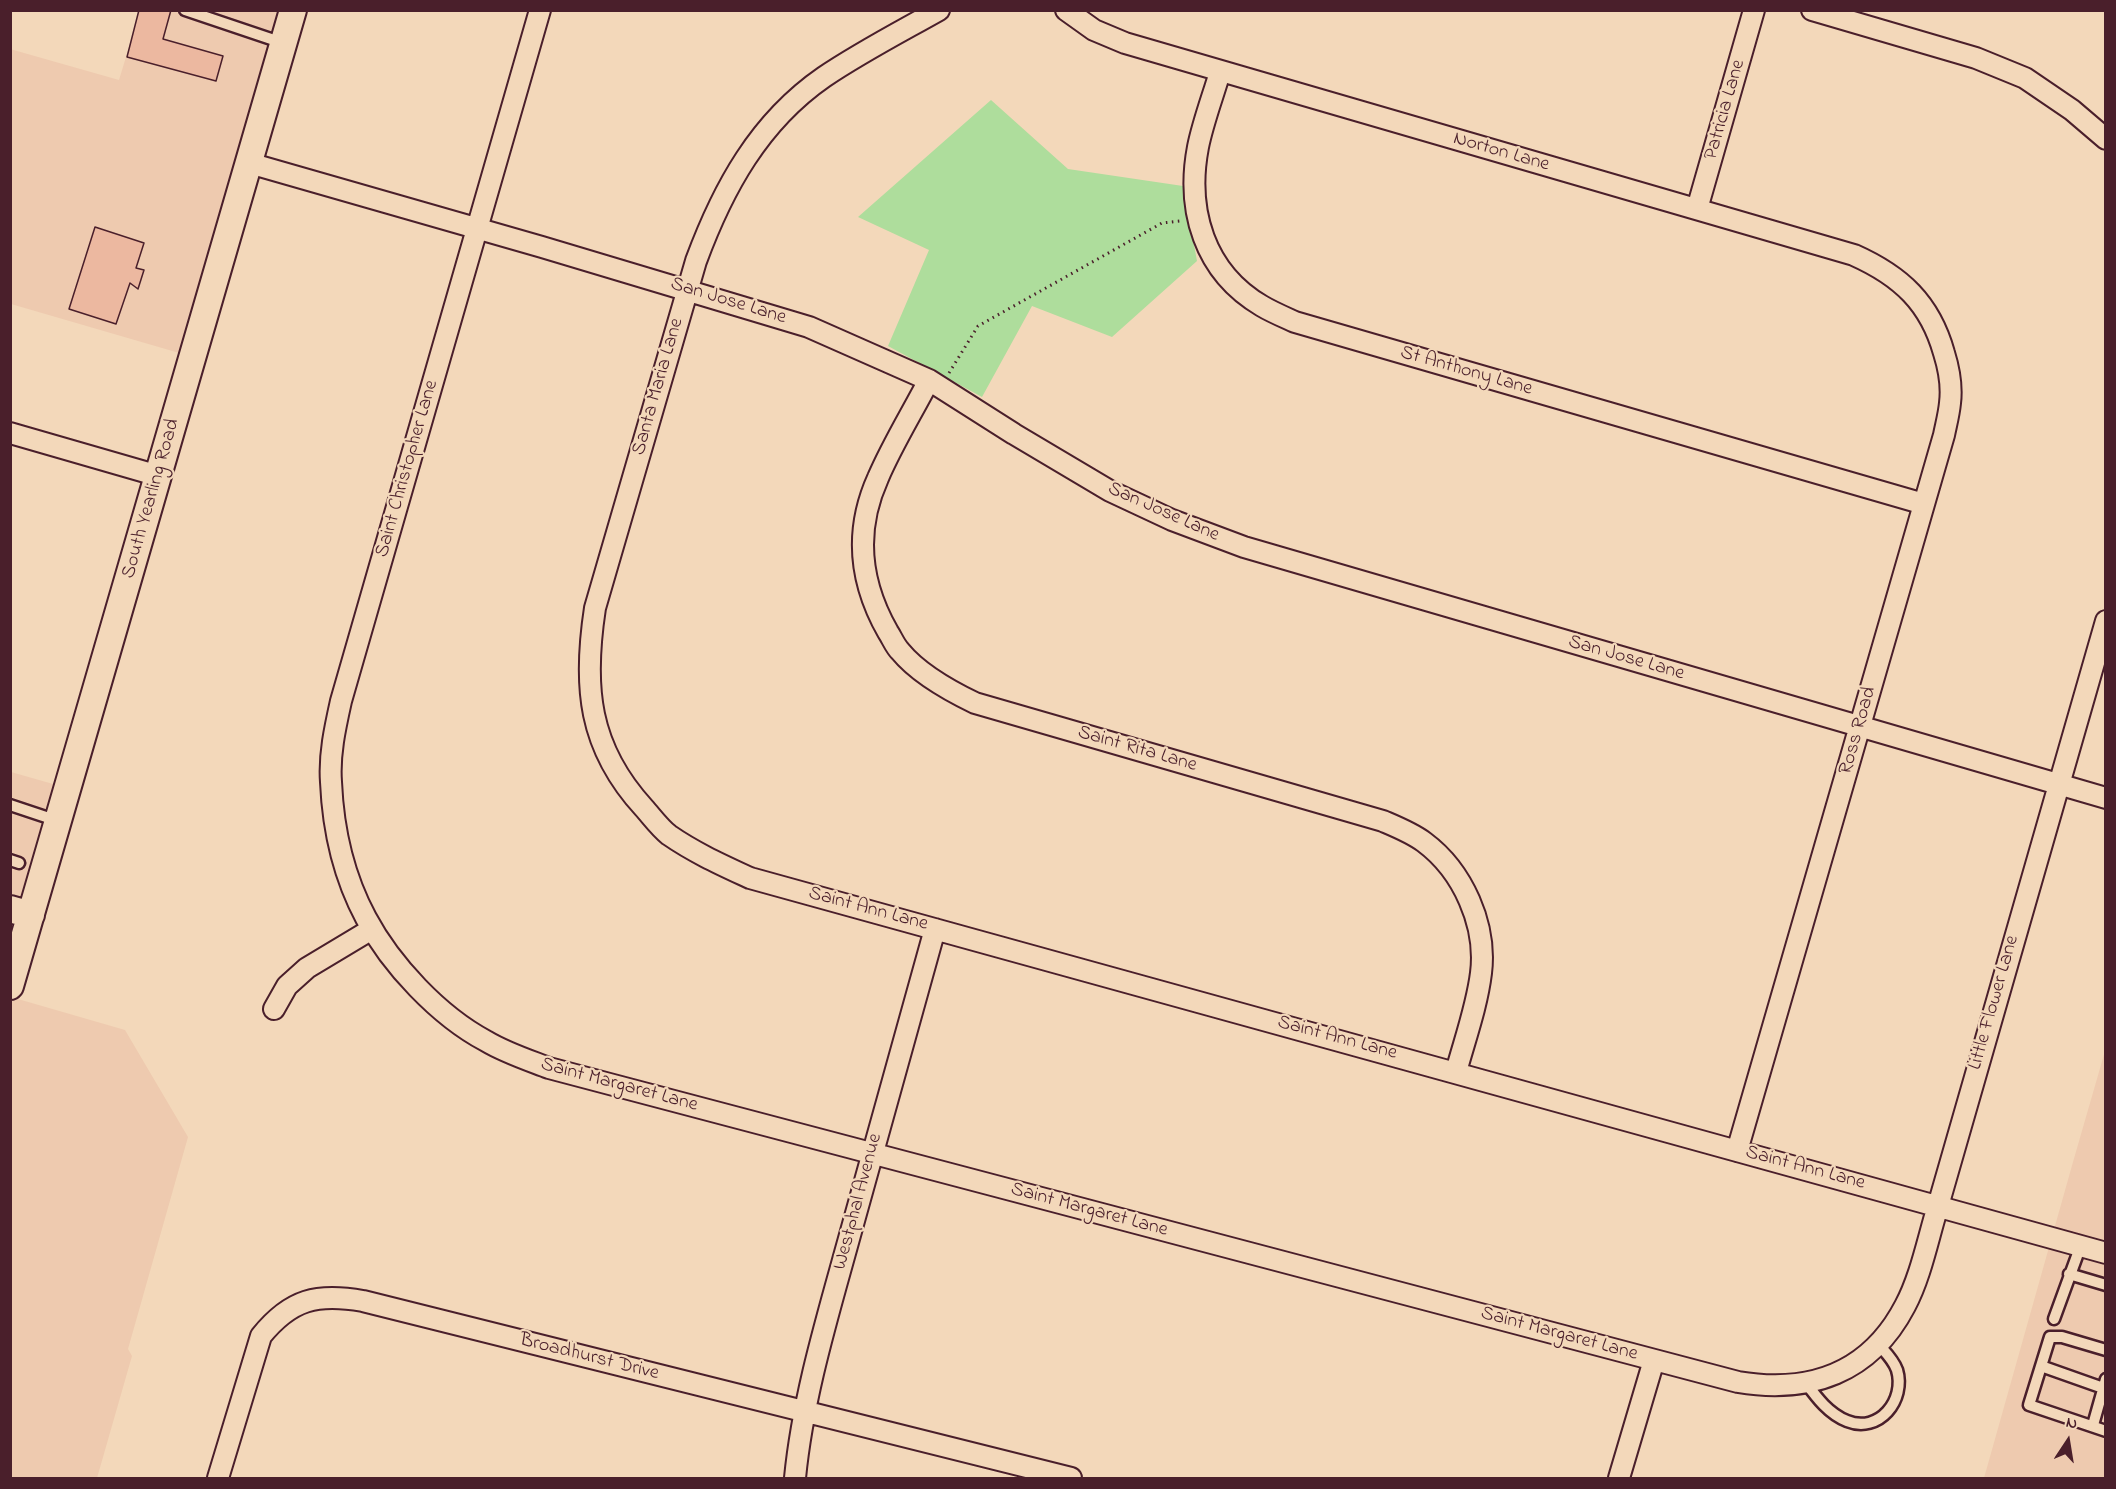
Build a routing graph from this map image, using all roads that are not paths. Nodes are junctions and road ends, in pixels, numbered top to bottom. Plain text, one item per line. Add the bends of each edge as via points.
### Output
1 (184, 10) edge
2 (293, 10) edge
3 (540, 10) edge
4 (939, 10) edge
5 (1066, 10) edge
6 (1754, 10) edge
7 (1812, 10) edge
8 (283, 43) junction
9 (1220, 72) junction
10 (2106, 139) edge
11 (249, 163) junction
12 (1696, 209) junction
13 (477, 229) junction
14 (687, 290) junction
15 (1927, 310) joint
16 (935, 384) junction
17 (10, 433) edge
18 (159, 476) junction
19 (1924, 504) junction
20 (2106, 621) edge
21 (1860, 727) junction
22 (608, 759) joint
23 (2058, 784) junction
24 (2106, 798) edge
25 (10, 806) edge
26 (58, 822) junction
27 (21, 912) edge
28 (935, 928) junction
29 (372, 929) junction
30 (10, 986) edge
31 (274, 1009) dead end
32 (1456, 1072) junction
33 (1737, 1151) junction
34 (873, 1154) junction
35 (1938, 1206) junction
36 (2081, 1245) junction
37 (2106, 1253) edge
38 (2069, 1274) junction
39 (2106, 1285) edge
40 (2054, 1319) dead end
41 (1878, 1344) junction
42 (2106, 1350) edge
43 (1654, 1360) junction
44 (1852, 1366) joint
45 (2041, 1366) junction
46 (1806, 1383) junction
47 (2105, 1386) edge
48 (805, 1411) junction
49 (2092, 1425) junction
50 (2106, 1431) edge
51 (218, 1479) edge
52 (795, 1479) edge
53 (1071, 1479) edge
54 (1619, 1479) edge

1 - 8 lane
2 - 8 street, South Yearling Road
3 - 13 street, Saint Christopher Lane
4 - 14 street, Santa Maria Lane via 857,55 785,109 735,174 712,217
5 - 9 street, Norton Lane via 1095,30 1125,43
6 - 12 street, Patricia Lane
7 - 10 street via 1976,58 2025,78
8 - 11 street, South Yearling Road
9 - 12 street, Norton Lane
9 - 19 street, St Anthony Lane via 1198,147 1194,186 1197,220 1209,254 1233,284 1261,306 1295,322
11 - 13 street, San Jose Lane
11 - 18 street, South Yearling Road
12 - 15 street, Norton Lane via 1875,264 1895,277
13 - 14 street, San Jose Lane
13 - 29 street, Saint Christopher Lane via 341,701 333,742 330,780 339,846
14 - 16 street, San Jose Lane via 809,327
14 - 22 street, Santa Maria Lane via 595,608 589,646 589,685 595,721
15 - 19 street, Ross Road via 1950,371 1951,402
16 - 21 street, San Jose Lane via 1110,491 1244,547
16 - 32 street, Saint Rita Lane via 877,479 863,545 869,591 900,652 946,689 975,703 1383,821 1425,843 1459,880 1471,901 1482,950 1478,993
17 - 18 street
18 - 26 street, South Yearling Road
19 - 21 street, Ross Road
20 - 23 street, Little Flower Lane
21 - 23 street, San Jose Lane
21 - 33 street, Ross Road
22 - 28 street, Saint Ann Lane via 635,798 667,833 705,858 750,878
23 - 24 street, San Jose Lane
23 - 35 street, Little Flower Lane
25 - 26 lane
26 - 27 street, South Yearling Road
27 - 30 street, South Yearling Road
28 - 32 street, Saint Ann Lane
28 - 34 street, Westphal Avenue
29 - 31 street via 306,968 287,986
29 - 34 street, Saint Margaret Lane via 430,1000 470,1031 517,1056 549,1068
32 - 33 street, Saint Ann Lane
33 - 35 street, Saint Ann Lane
34 - 43 street, Saint Margaret Lane
34 - 48 street, Westphal Avenue
35 - 36 street, Saint Ann Lane
35 - 41 street, Little Flower Lane via 1906,1306
36 - 37 street, Saint Ann Lane
36 - 38 lane
38 - 39 lane
38 - 40 lane
41 - 44 street, Little Flower Lane
41 - 46 lane via 1894,1363 1898,1381 1891,1409 1876,1420 1854,1424 1844,1420 1826,1408
42 - 45 lane via 2050,1337
43 - 46 street, Saint Margaret Lane via 1754,1385
43 - 54 street
44 - 46 street, Saint Margaret Lane
45 - 47 lane
45 - 49 lane via 2028,1406
47 - 49 lane
48 - 51 street, Broadhurst Drive via 363,1301 323,1297 293,1307 261,1336
48 - 52 street, Westphal Avenue
48 - 53 street, Broadhurst Drive
49 - 50 lane

